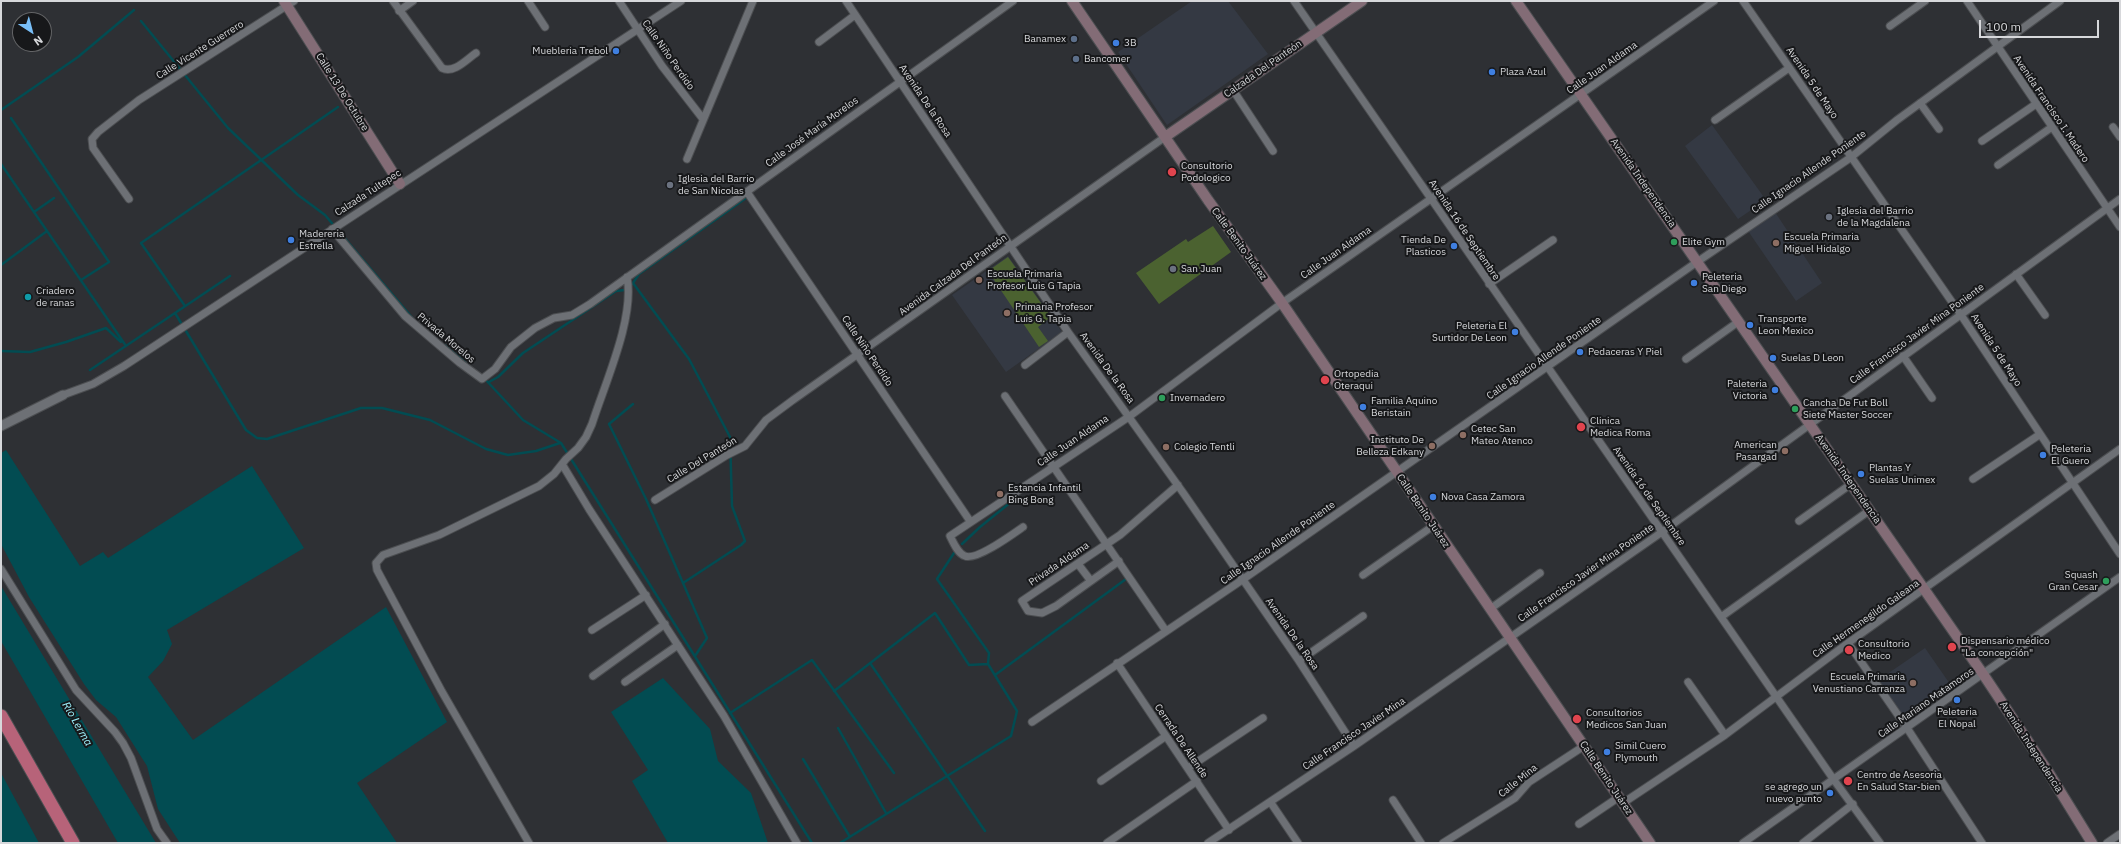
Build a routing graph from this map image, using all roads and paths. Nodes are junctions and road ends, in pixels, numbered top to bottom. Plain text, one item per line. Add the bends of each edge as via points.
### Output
1 (393, 1) edge
2 (413, 1) edge
3 (528, 1) edge
4 (619, 1) edge
5 (681, 1) edge
6 (753, 1) edge
7 (1013, 1) edge
8 (1072, 1) edge
9 (1294, 1) edge
10 (1362, 1) edge
11 (1516, 1) edge
12 (1714, 1) edge
13 (1744, 1) edge
14 (1925, 1) edge
15 (1967, 1) edge
16 (2060, 1) edge
17 (289, 2) edge
18 (848, 2) edge
19 (399, 11) junction
20 (855, 15) junction
21 (1890, 26) dead end
22 (545, 27) dead end
23 (637, 29) junction
24 (1317, 32) junction
25 (819, 42) dead end
26 (1998, 47) junction
27 (476, 53) dead end
28 (1789, 68) junction
29 (899, 81) junction
30 (1234, 90) junction
31 (1581, 95) junction
32 (1920, 103) junction
33 (2036, 104) junction
34 (703, 119) junction
35 (1715, 120) dead end
36 (2052, 127) junction
37 (2113, 127) dead end
38 (1939, 129) dead end
39 (1165, 137) junction
40 (2120, 137) edge
41 (1982, 142) dead end
42 (1273, 151) dead end
43 (1850, 158) junction
44 (687, 159) dead end
45 (1998, 165) dead end
46 (400, 184) junction
47 (747, 192) junction
48 (129, 199) dead end
49 (2120, 199) edge
50 (1431, 200) junction
51 (2106, 208) junction
52 (2120, 227) edge
53 (332, 229) junction
54 (1553, 240) dead end
55 (1011, 246) junction
56 (1697, 262) junction
57 (2016, 274) junction
58 (627, 278) junction
59 (1489, 284) junction
60 (1282, 303) junction
61 (1961, 315) junction
62 (2045, 315) dead end
63 (564, 318) joint
64 (1738, 322) junction
65 (1068, 332) junction
66 (857, 354) junction
67 (1903, 356) junction
68 (1686, 359) dead end
69 (1025, 365) dead end
70 (1547, 368) junction
71 (63, 395) joint
72 (1005, 396) dead end
73 (1932, 398) dead end
74 (1130, 416) junction
75 (1809, 425) junction
76 (1, 426) edge
77 (755, 432) joint
78 (2039, 435) junction
79 (2120, 450) edge
80 (564, 461) junction
81 (1053, 466) junction
82 (1397, 473) junction
83 (1973, 479) dead end
84 (1851, 484) junction
85 (2072, 484) junction
86 (1178, 485) junction
87 (655, 500) dead end
88 (1870, 510) junction
89 (970, 521) junction
90 (1799, 521) dead end
91 (1433, 526) junction
92 (1023, 527) dead end
93 (1662, 532) junction
94 (1107, 544) junction
95 (2120, 554) edge
96 (1119, 561) junction
97 (1078, 564) junction
98 (1, 569) edge
99 (1363, 574) dead end
100 (1540, 574) dead end
101 (2120, 577) edge
102 (1242, 580) junction
103 (1091, 581) junction
104 (1925, 590) junction
105 (646, 595) junction
106 (1490, 609) junction
107 (1363, 616) dead end
108 (1721, 617) junction
109 (664, 624) junction
110 (592, 630) dead end
111 (1166, 631) junction
112 (1510, 638) junction
113 (1848, 643) junction
114 (678, 645) junction
115 (1299, 661) junction
116 (1117, 663) junction
117 (1983, 674) junction
118 (593, 676) dead end
119 (625, 682) dead end
120 (1688, 682) dead end
121 (1777, 697) junction
122 (1, 716) edge
123 (1263, 718) dead end
124 (1032, 722) dead end
125 (1908, 728) junction
126 (1, 733) edge
127 (1725, 735) junction
128 (1166, 736) junction
129 (1354, 746) junction
130 (1584, 746) junction
131 (1188, 768) junction
132 (1834, 780) junction
133 (1101, 781) dead end
134 (1197, 781) junction
135 (1393, 800) dead end
136 (1621, 800) junction
137 (1270, 803) junction
138 (1853, 804) junction
139 (1579, 824) dead end
140 (1229, 830) junction
141 (2120, 834) edge
142 (63, 843) edge
143 (73, 843) edge
144 (166, 843) edge
145 (529, 843) edge
146 (797, 843) edge
147 (1107, 843) edge
148 (1208, 843) edge
149 (1298, 843) edge
150 (1421, 843) edge
151 (1443, 843) edge
152 (1650, 843) edge
153 (1743, 843) edge
154 (1803, 843) edge
155 (1880, 843) edge
156 (1982, 843) edge
157 (2092, 843) edge
158 (2107, 843) edge

1 - 19 street
2 - 19 street
3 - 22 street
4 - 23 street, Calle Niño Perdido
5 - 23 street, Calzada Tultepec
6 - 34 street
7 - 29 street, Calle José María Morelos
8 - 39 main road, Calle Benito Juárez
9 - 24 street, Avenida 16 de Septiembre
10 - 24 main road, Calzada Del Panteón
11 - 31 main road, Avenida Independencia
12 - 31 street, Calle Juan Aldama
13 - 28 street, Avenida 5 de Mayo
14 - 21 street
15 - 26 street, Avenida Francisco I. Madero
16 - 26 street, Calle Ignacio Allende Poniente
17 - 46 main road, Calle 13 De Octubre
17 - 48 street, Calle Vicente Guerrero via 116,116 98,132 91,144 98,158
18 - 20 street, Avenida De la Rosa
19 - 27 street via 442,68 454,68
20 - 25 street
20 - 29 street, Avenida De la Rosa
23 - 34 street, Calle Niño Perdido
23 - 46 street, Calzada Tultepec
24 - 30 main road, Calzada Del Panteón
24 - 50 street, Avenida 16 de Septiembre
26 - 32 street, Calle Ignacio Allende Poniente
26 - 33 street, Avenida Francisco I. Madero
28 - 35 street
28 - 43 street, Avenida 5 de Mayo
29 - 47 street, Calle José María Morelos
29 - 55 street, Avenida De la Rosa
30 - 39 main road, Calzada Del Panteón
30 - 42 street
31 - 50 street, Calle Juan Aldama
31 - 56 main road, Avenida Independencia
32 - 38 street
32 - 43 street, Calle Ignacio Allende Poniente
33 - 36 street, Avenida Francisco I. Madero
33 - 41 street
34 - 44 street
36 - 45 street
36 - 51 street, Avenida Francisco I. Madero
37 - 40 street
39 - 55 street, Avenida Calzada Del Panteón
39 - 60 main road, Calle Benito Juárez
43 - 56 street, Calle Ignacio Allende Poniente
43 - 61 street, Avenida 5 de Mayo
46 - 53 street, Calzada Tultepec
47 - 58 street, Calle José María Morelos
47 - 66 street, Calle Niño Perdido
49 - 51 street, Calle Francisco Javier Mina Poniente
50 - 59 street, Avenida 16 de Septiembre
50 - 60 street, Calle Juan Aldama
51 - 52 street, Avenida Francisco I. Madero
51 - 57 street, Calle Francisco Javier Mina Poniente
53 - 63 street, Privada Morelos via 405,316 481,378 494,369 511,347 535,328 554,318
53 - 71 street, Calzada Tultepec via 106,377
54 - 59 street
55 - 65 street, Avenida De la Rosa
55 - 66 street, Avenida Calzada Del Panteón
56 - 64 main road, Avenida Independencia
56 - 70 street, Calle Ignacio Allende Poniente
57 - 61 street, Calle Francisco Javier Mina Poniente
57 - 62 street
58 - 63 street, Calle José María Morelos via 578,312
58 - 80 street via 629,294 625,321 592,424 578,448
59 - 70 street, Avenida 16 de Septiembre
60 - 74 street, Calle Juan Aldama
60 - 82 main road, Calle Benito Juárez
61 - 67 street, Calle Francisco Javier Mina Poniente
61 - 78 street, Avenida 5 de Mayo
64 - 68 street
64 - 75 main road, Avenida Independencia
65 - 69 street
65 - 74 street, Avenida De la Rosa
66 - 77 street, Avenida Calzada Del Panteón via 771,416
66 - 89 street, Calle Niño Perdido
67 - 73 street
67 - 75 street, Calle Francisco Javier Mina Poniente
70 - 82 street, Calle Ignacio Allende Poniente
70 - 93 street, Avenida 16 de Septiembre
71 - 76 street
72 - 81 street
74 - 81 street, Calle Juan Aldama
74 - 86 street, Avenida De la Rosa
75 - 84 main road, Avenida Independencia
75 - 93 street, Calle Francisco Javier Mina Poniente
77 - 87 street, Calle Del Panteón via 748,443 739,450
78 - 83 street
78 - 85 street, Avenida 5 de Mayo
79 - 85 street, Calle Hermenegildo Galeana
80 - 105 street via 593,515
80 - 145 street via 547,480 524,495 439,535 383,555 376,563 380,577 410,635
81 - 89 street, Calle Juan Aldama
81 - 94 street
82 - 91 main road, Calle Benito Juárez
82 - 102 street, Calle Ignacio Allende Poniente
84 - 88 main road, Avenida Independencia
84 - 90 street
85 - 95 street, Avenida 5 de Mayo
85 - 104 street, Calle Hermenegildo Galeana
86 - 94 street, Privada Aldama via 1137,522
86 - 102 street, Avenida De la Rosa
88 - 104 main road, Avenida Independencia
88 - 108 street
89 - 92 street, Calle Juan Aldama via 950,536 965,557 981,553
91 - 99 street
91 - 106 main road, Calle Benito Juárez
93 - 108 street, Avenida 16 de Septiembre
93 - 112 street, Calle Francisco Javier Mina Poniente
94 - 96 street
94 - 97 street, Privada Aldama
96 - 103 street
96 - 111 street
97 - 103 street
97 - 103 street, Privada Aldama via 1022,601 1028,611 1042,613
98 - 144 street via 76,690 123,743
100 - 106 street
101 - 117 street, Calle Mariano Matamoros
102 - 111 street, Calle Ignacio Allende Poniente
102 - 115 street, Avenida De la Rosa
104 - 113 street, Calle Hermenegildo Galeana
104 - 117 main road, Avenida Independencia
105 - 109 street
105 - 110 street
106 - 112 main road, Calle Benito Juárez
107 - 115 street
108 - 121 street, Avenida 16 de Septiembre
109 - 114 street
109 - 118 street
111 - 116 street, Calle Ignacio Allende Poniente
112 - 129 street, Calle Francisco Javier Mina
112 - 130 main road, Calle Benito Juárez
113 - 121 street, Calle Hermenegildo Galeana
113 - 125 street
114 - 119 street
114 - 146 street via 724,716
115 - 129 street, Avenida De la Rosa
116 - 124 street, Calle Ignacio Allende Poniente
116 - 128 street, Cerrada De Allende
117 - 125 street, Calle Mariano Matamoros
117 - 157 main road, Avenida Independencia
120 - 127 street
121 - 127 street, Calle Hermenegildo Galeana
121 - 132 street, Avenida 16 de Septiembre
122 - 143 highway
123 - 131 street
125 - 132 street, Calle Mariano Matamoros
125 - 156 street
126 - 142 highway
127 - 136 street, Calle Hermenegildo Galeana
128 - 131 street, Cerrada De Allende
128 - 133 street
129 - 137 street, Calle Francisco Javier Mina
130 - 136 main road, Calle Benito Juárez
130 - 151 street, Calle Mina via 1529,782 1515,798
131 - 134 street, Cerrada De Allende
132 - 138 street, Avenida 16 de Septiembre
132 - 153 street, Calle Mariano Matamoros
134 - 140 street, Cerrada De Allende
134 - 147 street
135 - 150 street
136 - 139 street, Calle Hermenegildo Galeana
136 - 152 main road, Calle Benito Juárez
137 - 140 street, Calle Francisco Javier Mina
137 - 149 street
138 - 154 street
138 - 155 street, Avenida 16 de Septiembre
140 - 148 street, Calle Francisco Javier Mina
141 - 158 street

